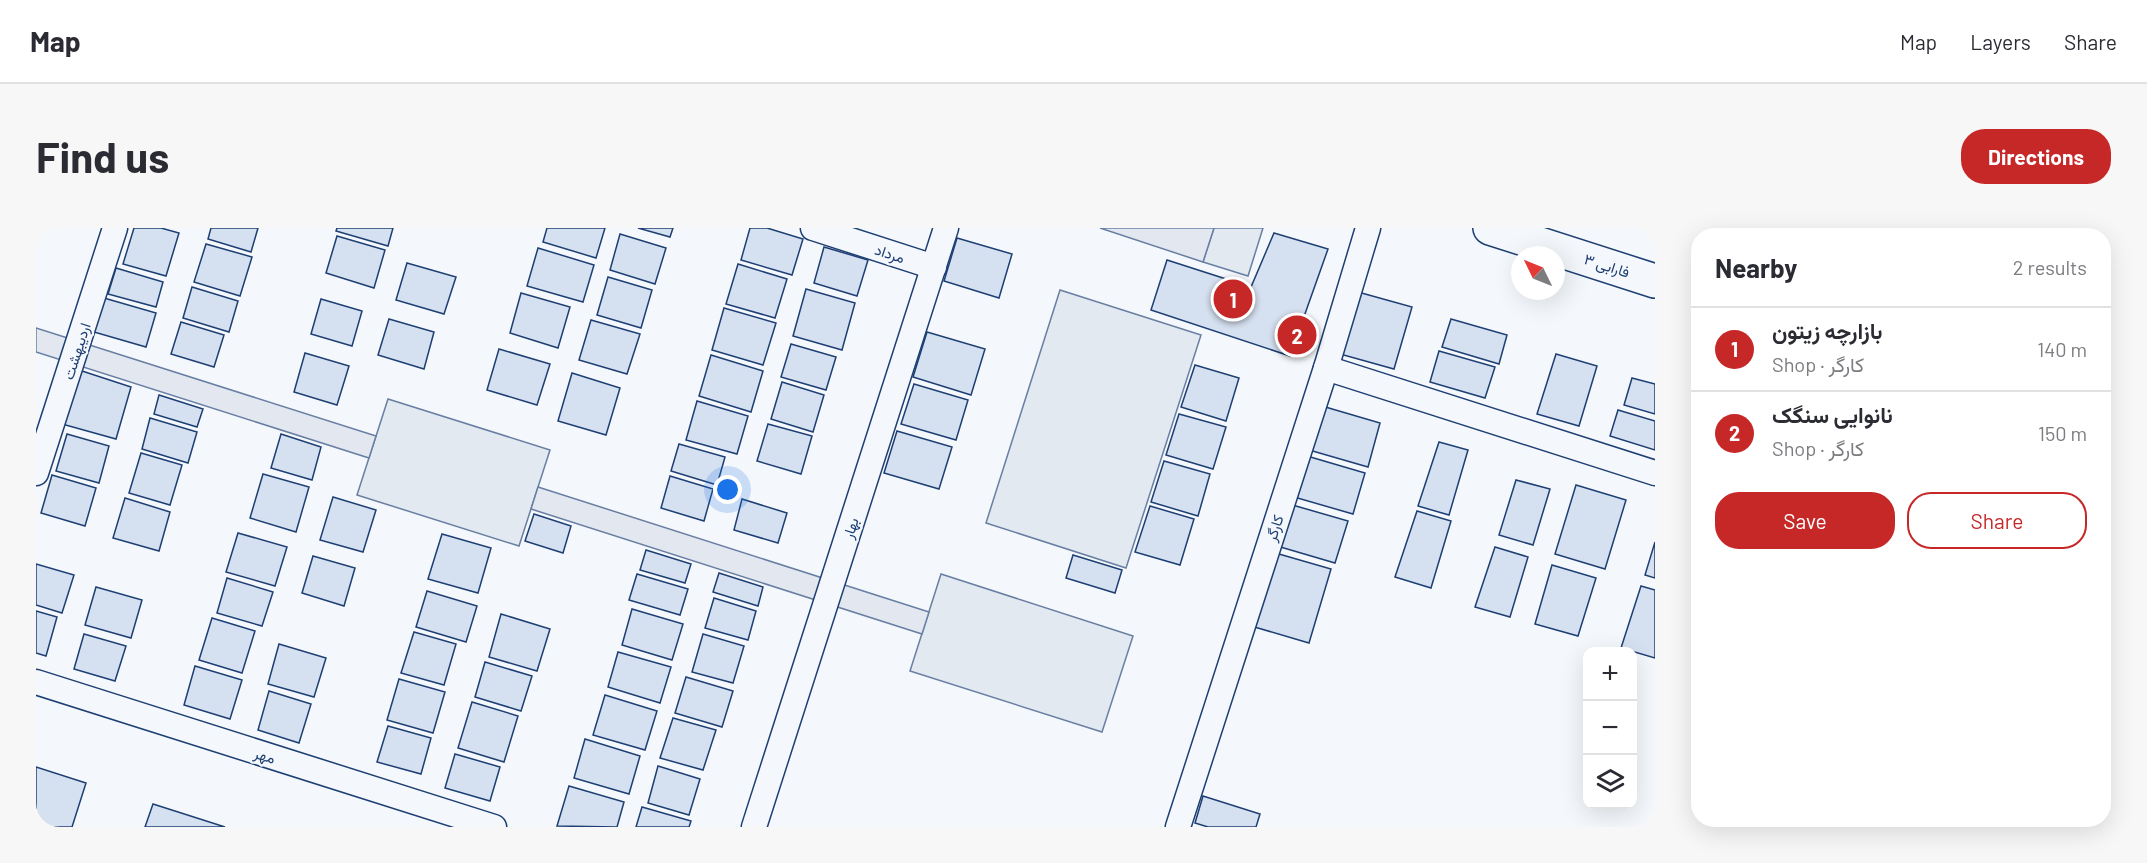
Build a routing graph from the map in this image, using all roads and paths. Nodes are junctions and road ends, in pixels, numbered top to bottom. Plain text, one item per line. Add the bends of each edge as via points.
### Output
1 (115, 228) edge
2 (813, 228) edge
3 (946, 228) edge
4 (1368, 228) edge
5 (1490, 228) edge
6 (934, 267) junction
7 (1655, 280) edge
8 (1326, 368) junction
9 (36, 473) edge
10 (1655, 473) edge
11 (36, 682) edge
12 (494, 827) edge
13 (754, 827) edge
14 (1178, 827) edge

1 - 9 street, اردیبهشت
2 - 6 street, مرداد
3 - 6 street, بهار
4 - 8 street, کارگر
5 - 7 street, فارابی ۳
6 - 13 street, بهار
8 - 10 street
8 - 14 street, کارگر
11 - 12 street, مهر

